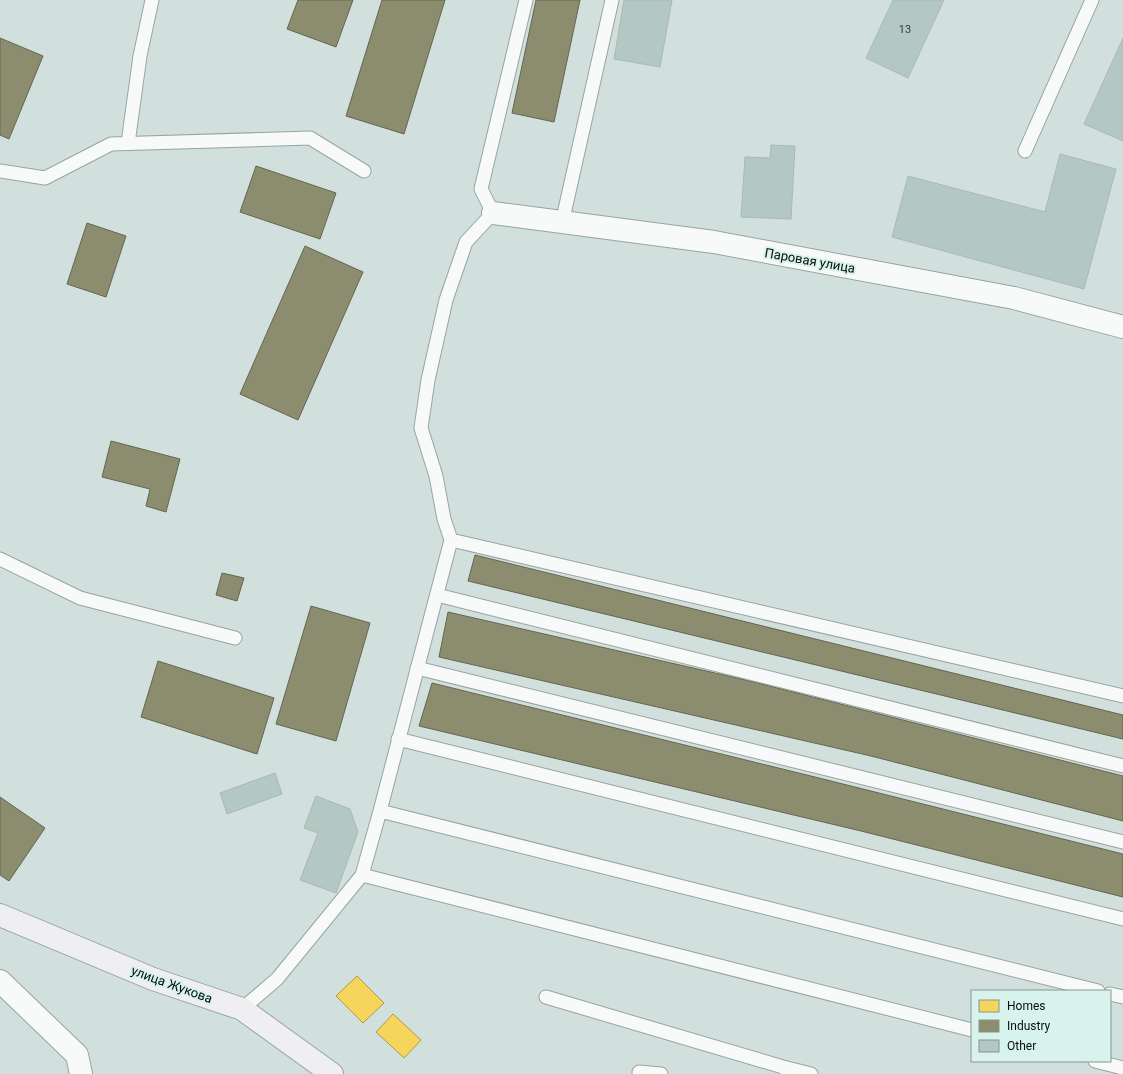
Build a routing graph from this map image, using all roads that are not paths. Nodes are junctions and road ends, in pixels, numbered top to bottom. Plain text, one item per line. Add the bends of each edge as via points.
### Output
1 (152, 0) edge
2 (526, 0) edge
3 (612, 0) edge
4 (1092, 0) edge
5 (128, 143) junction
6 (1025, 151) dead end
7 (0, 171) edge
8 (364, 171) dead end
9 (493, 212) junction
10 (562, 223) junction
11 (1123, 327) edge
12 (451, 540) junction
13 (0, 560) edge
14 (437, 595) junction
15 (235, 638) dead end
16 (417, 668) junction
17 (1123, 696) edge
18 (398, 739) junction
19 (1123, 766) edge
20 (380, 811) junction
21 (1123, 842) edge
22 (362, 876) junction
23 (0, 915) edge
24 (1123, 919) edge
25 (0, 982) edge
26 (1094, 990) edge
27 (1111, 994) edge
28 (546, 997) dead end
29 (1123, 997) edge
30 (242, 1009) junction
31 (971, 1030) edge
32 (1100, 1062) edge
33 (1123, 1068) edge
34 (787, 1071) edge
35 (639, 1072) dead end
36 (81, 1074) edge
37 (332, 1074) edge
38 (661, 1074) edge
39 (811, 1074) edge

1 - 5 lane via 140,56
2 - 9 lane via 481,189
3 - 10 lane
4 - 6 lane
5 - 7 lane via 111,144 45,178
5 - 8 lane via 310,138
9 - 10 street, Паровая улица
9 - 12 lane via 466,242 446,300 428,380 421,428 436,476 444,519
10 - 11 street, Паровая улица via 714,242 1007,296
12 - 14 lane
12 - 17 lane
13 - 15 lane via 80,598
14 - 16 lane
14 - 19 lane
16 - 18 lane
16 - 21 lane
18 - 20 lane
18 - 24 lane
20 - 22 lane
20 - 26 lane
22 - 30 lane via 277,979
22 - 31 lane
23 - 30 main road, улица Жукова via 153,979
25 - 36 street via 77,1054
27 - 29 lane
28 - 34 lane
30 - 37 main road, улица Жукова
32 - 33 lane
34 - 39 lane
35 - 38 lane

